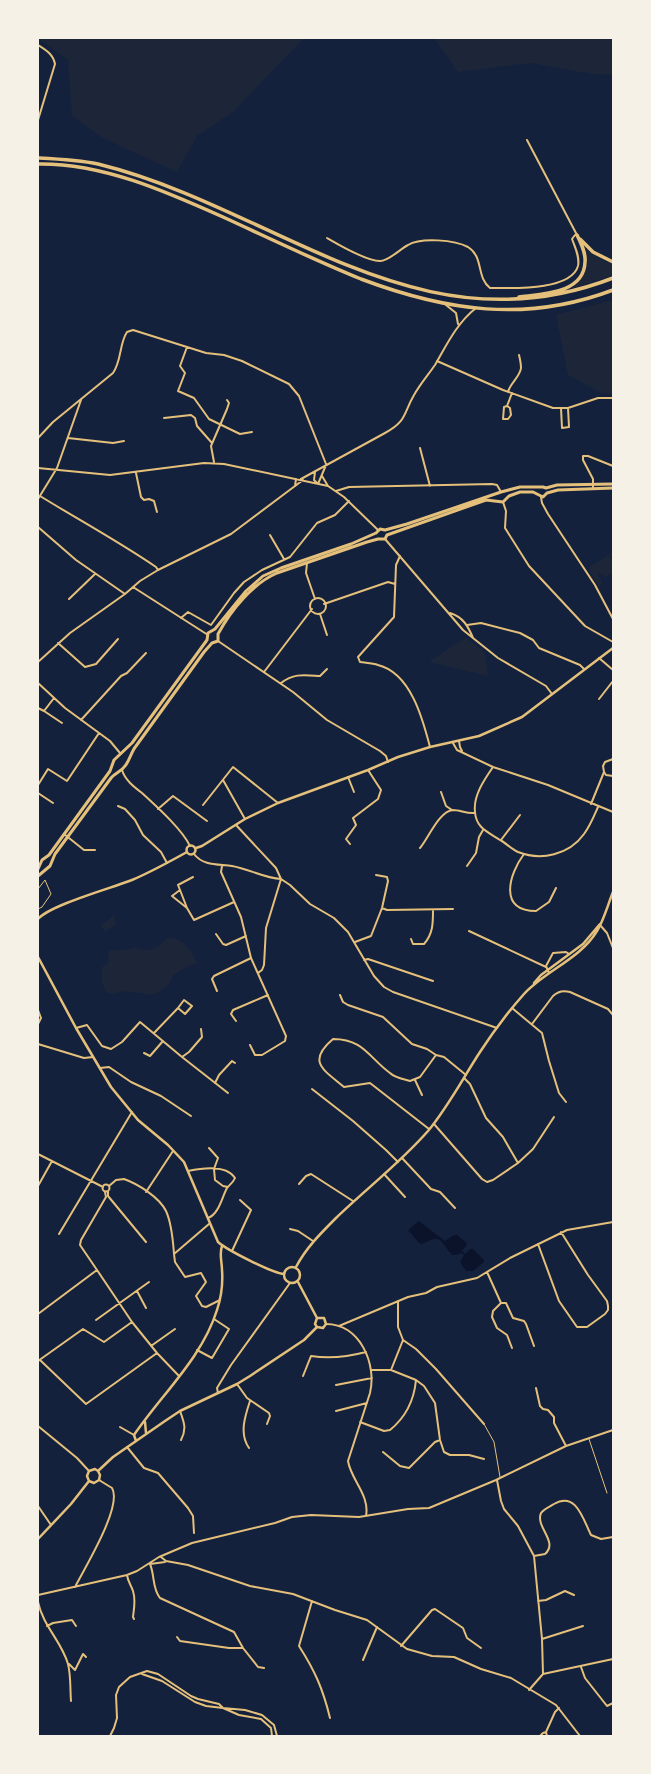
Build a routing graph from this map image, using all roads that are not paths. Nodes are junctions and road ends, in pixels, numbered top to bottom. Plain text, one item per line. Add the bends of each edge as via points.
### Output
1 (38, 45) edge
2 (38, 120) edge
3 (527, 140) dead end
4 (38, 158) edge
5 (38, 164) edge
6 (578, 235) junction
7 (327, 238) dead end
8 (613, 262) edge
9 (613, 278) edge
10 (613, 290) edge
11 (499, 300) junction
12 (446, 305) junction
13 (476, 308) junction
14 (457, 326) junction
15 (187, 347) junction
16 (519, 355) dead end
17 (437, 361) junction
18 (508, 392) junction
19 (512, 393) junction
20 (613, 398) edge
21 (81, 400) junction
22 (227, 400) dead end
23 (507, 406) junction
24 (561, 408) junction
25 (568, 408) junction
26 (164, 418) dead end
27 (221, 424) junction
28 (252, 432) dead end
29 (38, 438) edge
30 (68, 438) junction
31 (124, 441) dead end
32 (212, 443) junction
33 (420, 448) dead end
34 (214, 462) junction
35 (326, 464) junction
36 (613, 466) edge
37 (38, 468) edge
38 (55, 470) junction
39 (315, 471) junction
40 (136, 473) junction
41 (322, 475) junction
42 (296, 479) junction
43 (300, 479) junction
44 (303, 480) junction
45 (318, 484) junction
46 (593, 484) junction
47 (613, 484) edge
48 (295, 486) junction
49 (328, 486) junction
50 (430, 486) junction
51 (546, 488) junction
52 (613, 488) edge
53 (593, 489) junction
54 (336, 491) junction
55 (501, 492) junction
56 (547, 493) junction
57 (497, 494) junction
58 (40, 496) junction
59 (541, 497) junction
60 (38, 499) edge
61 (498, 500) junction
62 (349, 501) junction
63 (503, 502) junction
64 (157, 512) dead end
65 (38, 527) edge
66 (385, 530) junction
67 (377, 532) junction
68 (270, 535) dead end
69 (387, 535) junction
70 (378, 539) junction
71 (385, 539) junction
72 (400, 556) junction
73 (284, 559) junction
74 (307, 563) junction
75 (158, 570) junction
76 (95, 574) junction
77 (395, 584) junction
78 (133, 587) junction
79 (125, 594) junction
80 (69, 599) dead end
81 (315, 599) junction
82 (324, 604) junction
83 (312, 609) junction
84 (449, 612) junction
85 (320, 614) junction
86 (181, 618) junction
87 (613, 619) edge
88 (467, 625) junction
89 (212, 632) junction
90 (218, 634) junction
91 (208, 635) junction
92 (327, 635) dead end
93 (118, 639) dead end
94 (474, 639) junction
95 (208, 640) junction
96 (218, 641) junction
97 (613, 642) edge
98 (58, 643) junction
99 (212, 644) junction
100 (613, 648) edge
101 (146, 653) dead end
102 (599, 658) junction
103 (38, 662) edge
104 (326, 668) dead end
105 (584, 669) junction
106 (613, 670) edge
107 (264, 672) junction
108 (613, 681) edge
109 (38, 684) edge
110 (281, 684) junction
111 (552, 694) junction
112 (54, 698) junction
113 (599, 699) dead end
114 (38, 708) edge
115 (44, 711) junction
116 (81, 720) junction
117 (62, 723) dead end
118 (99, 733) junction
119 (459, 741) junction
120 (453, 743) junction
121 (430, 747) junction
122 (124, 752) junction
123 (463, 752) junction
124 (120, 753) junction
125 (130, 756) junction
126 (613, 760) edge
127 (388, 762) junction
128 (492, 767) junction
129 (112, 768) junction
130 (122, 770) junction
131 (368, 770) junction
132 (116, 772) junction
133 (604, 772) junction
134 (613, 776) edge
135 (348, 777) junction
136 (223, 780) junction
137 (38, 785) edge
138 (354, 792) dead end
139 (441, 792) dead end
140 (38, 793) edge
141 (53, 803) dead end
142 (278, 803) junction
143 (591, 804) junction
144 (204, 805) dead end
145 (118, 806) dead end
146 (598, 807) junction
147 (158, 809) junction
148 (452, 810) junction
149 (613, 812) edge
150 (475, 813) junction
151 (520, 815) dead end
152 (245, 820) junction
153 (207, 821) dead end
154 (236, 825) junction
155 (483, 830) junction
156 (64, 834) junction
157 (68, 837) junction
158 (501, 840) junction
159 (350, 844) dead end
160 (190, 846) junction
161 (196, 848) junction
162 (420, 848) dead end
163 (95, 850) dead end
164 (187, 852) junction
165 (194, 854) junction
166 (524, 854) junction
167 (46, 858) junction
168 (51, 861) junction
169 (167, 863) junction
170 (41, 865) junction
171 (222, 866) junction
172 (467, 866) dead end
173 (46, 868) junction
174 (38, 869) edge
175 (376, 875) dead end
176 (38, 876) edge
177 (193, 877) dead end
178 (281, 879) junction
179 (556, 888) dead end
180 (38, 890) edge
181 (180, 890) junction
182 (613, 892) edge
183 (234, 902) junction
184 (187, 908) junction
185 (382, 908) junction
186 (38, 909) edge
187 (453, 909) dead end
188 (433, 911) junction
189 (38, 919) edge
190 (600, 924) junction
191 (469, 931) dead end
192 (216, 934) dead end
193 (246, 936) junction
194 (411, 940) dead end
195 (355, 942) junction
196 (613, 948) edge
197 (569, 956) junction
198 (38, 957) edge
199 (251, 958) junction
200 (364, 960) junction
201 (548, 970) junction
202 (258, 973) junction
203 (433, 981) dead end
204 (217, 991) dead end
205 (268, 994) junction
206 (340, 995) dead end
207 (178, 1008) junction
208 (512, 1008) junction
209 (38, 1010) edge
210 (613, 1015) edge
211 (236, 1021) dead end
212 (38, 1024) edge
213 (532, 1024) junction
214 (76, 1028) junction
215 (497, 1028) junction
216 (201, 1030) dead end
217 (154, 1033) junction
218 (163, 1041) junction
219 (38, 1044) edge
220 (250, 1045) dead end
221 (144, 1053) dead end
222 (436, 1055) junction
223 (93, 1057) junction
224 (182, 1057) junction
225 (235, 1063) dead end
226 (100, 1068) junction
227 (466, 1075) junction
228 (464, 1078) junction
229 (415, 1080) junction
230 (215, 1083) junction
231 (312, 1089) dead end
232 (228, 1093) dead end
233 (422, 1095) dead end
234 (566, 1102) dead end
235 (132, 1112) junction
236 (191, 1116) dead end
237 (554, 1117) dead end
238 (434, 1124) junction
239 (429, 1130) junction
240 (209, 1148) dead end
241 (174, 1150) junction
242 (38, 1154) edge
243 (402, 1158) junction
244 (52, 1161) junction
245 (398, 1162) junction
246 (518, 1163) junction
247 (214, 1169) junction
248 (188, 1171) junction
249 (384, 1174) junction
250 (90, 1181) junction
251 (299, 1184) dead end
252 (38, 1186) edge
253 (109, 1186) junction
254 (103, 1187) junction
255 (228, 1187) junction
256 (106, 1192) junction
257 (146, 1192) junction
258 (405, 1196) dead end
259 (240, 1200) dead end
260 (353, 1201) junction
261 (455, 1208) dead end
262 (207, 1219) junction
263 (613, 1222) edge
264 (209, 1224) junction
265 (290, 1229) dead end
266 (561, 1232) junction
267 (59, 1234) dead end
268 (313, 1240) junction
269 (146, 1242) dead end
270 (538, 1244) junction
271 (222, 1246) junction
272 (232, 1251) junction
273 (174, 1254) junction
274 (296, 1268) junction
275 (97, 1270) junction
276 (488, 1272) junction
277 (284, 1274) junction
278 (149, 1282) dead end
279 (298, 1282) junction
280 (290, 1283) junction
281 (137, 1291) junction
282 (220, 1300) junction
283 (398, 1301) junction
284 (501, 1303) junction
285 (119, 1304) junction
286 (146, 1308) dead end
287 (38, 1314) edge
288 (318, 1318) junction
289 (214, 1319) junction
290 (96, 1320) dead end
291 (132, 1322) junction
292 (326, 1324) junction
293 (339, 1326) junction
294 (317, 1328) junction
295 (175, 1329) dead end
296 (403, 1340) junction
297 (151, 1346) junction
298 (534, 1346) dead end
299 (512, 1348) dead end
300 (197, 1350) junction
301 (366, 1352) junction
302 (156, 1353) junction
303 (39, 1361) edge
304 (372, 1370) junction
305 (391, 1370) junction
306 (179, 1376) junction
307 (303, 1376) dead end
308 (372, 1378) junction
309 (416, 1380) junction
310 (237, 1384) junction
311 (336, 1385) dead end
312 (536, 1388) dead end
313 (218, 1393) junction
314 (250, 1401) junction
315 (367, 1403) junction
316 (180, 1411) junction
317 (336, 1411) dead end
318 (145, 1421) junction
319 (360, 1422) junction
320 (266, 1424) dead end
321 (484, 1424) joint
322 (38, 1426) edge
323 (120, 1427) dead end
324 (613, 1430) edge
325 (146, 1433) junction
326 (134, 1435) junction
327 (589, 1438) junction
328 (136, 1440) junction
329 (181, 1440) dead end
330 (440, 1440) junction
331 (566, 1446) junction
332 (127, 1447) junction
333 (249, 1448) dead end
334 (383, 1452) dead end
335 (484, 1459) dead end
336 (98, 1471) junction
337 (89, 1472) junction
338 (500, 1478) junction
339 (99, 1480) junction
340 (496, 1480) junction
341 (89, 1481) junction
342 (607, 1493) dead end
343 (38, 1506) edge
344 (366, 1516) junction
345 (52, 1526) junction
346 (194, 1533) dead end
347 (613, 1538) edge
348 (38, 1539) edge
349 (534, 1556) junction
350 (161, 1557) junction
351 (166, 1562) junction
352 (150, 1564) junction
353 (127, 1575) junction
354 (75, 1587) junction
355 (38, 1595) edge
356 (574, 1595) dead end
357 (312, 1601) junction
358 (538, 1601) junction
359 (38, 1602) edge
360 (134, 1619) dead end
361 (47, 1626) junction
362 (76, 1626) dead end
363 (583, 1626) dead end
364 (377, 1627) junction
365 (177, 1637) dead end
366 (542, 1639) junction
367 (401, 1646) junction
368 (243, 1648) junction
369 (481, 1648) dead end
370 (86, 1657) dead end
371 (613, 1659) edge
372 (363, 1660) dead end
373 (68, 1663) junction
374 (581, 1667) junction
375 (264, 1668) dead end
376 (141, 1673) junction
377 (543, 1674) junction
378 (529, 1690) junction
379 (71, 1701) dead end
380 (613, 1703) edge
381 (223, 1708) junction
382 (559, 1708) junction
383 (330, 1718) dead end
384 (546, 1732) junction
385 (110, 1736) edge
386 (272, 1736) edge
387 (277, 1736) edge
388 (540, 1736) edge
389 (547, 1736) edge
390 (580, 1736) edge

1 - 2 street via 50,53 55,64
3 - 6 street
4 - 11 main road via 97,164 171,187 331,259 400,285 453,297
5 - 12 main road via 86,169 125,178 156,189 361,279 416,298
6 - 7 street via 572,239 579,257 578,265 570,277 558,283 519,288 490,288 482,279 475,253 456,244 417,241 381,261 353,252
6 - 8 main road via 593,252
6 - 11 main road via 585,262 581,275 575,282 563,289
9 - 11 main road via 547,297
10 - 13 main road via 569,303 534,308
12 - 13 main road
12 - 14 street via 456,313
13 - 14 street
14 - 17 street
15 - 21 street via 133,330 127,332 118,366
15 - 27 street via 180,366 185,374 178,391 194,398 209,419
15 - 35 street via 242,361 289,384 299,396
16 - 18 street via 521,368
17 - 18 street
17 - 35 street via 414,394 404,418 398,424
18 - 19 street
19 - 23 street
19 - 24 street via 552,408
20 - 25 street via 598,398
21 - 29 street via 53,422
21 - 30 street
22 - 27 street via 229,402
23 - 23 street via 504,407 503,419 508,419 511,415
24 - 25 street
24 - 25 street via 562,428 569,427
26 - 32 street via 191,415
27 - 28 street via 240,434
27 - 32 street
30 - 31 street
30 - 38 street
32 - 34 street
33 - 50 street
34 - 40 street
34 - 42 street
35 - 39 street
35 - 41 street
36 - 46 street via 583,456
37 - 38 street
38 - 40 street via 101,475
38 - 58 street
39 - 43 street
39 - 45 street via 314,480
40 - 64 street via 140,497 154,501
41 - 45 street
41 - 49 street
42 - 43 street
42 - 48 street
43 - 44 street
44 - 45 street
44 - 48 street
45 - 49 street
46 - 47 main road
46 - 51 main road via 557,485
46 - 53 street
48 - 75 street via 231,534
49 - 54 street
50 - 54 street via 349,487
50 - 55 street via 492,484 497,485
51 - 55 main road via 520,487
51 - 56 main road
52 - 53 main road
53 - 56 main road via 558,490
54 - 62 street
55 - 57 main road
56 - 59 main road
57 - 61 main road
57 - 66 main road
58 - 60 street
58 - 75 street via 88,526 120,542
59 - 63 main road via 532,492 520,492
59 - 87 street via 548,514 595,585
61 - 63 main road
61 - 69 main road via 486,500
62 - 67 street
62 - 73 street via 335,515 317,523 290,557
63 - 97 street via 506,511 505,528 529,566 585,626
65 - 76 street
66 - 67 main road
66 - 69 main road
67 - 70 main road
67 - 89 main road via 264,576 246,591
68 - 73 street
69 - 71 main road
70 - 71 main road
70 - 74 main road
71 - 72 street
72 - 77 street via 396,565
72 - 84 street
73 - 86 street via 244,582 211,625 188,612
74 - 81 street via 306,573
74 - 90 main road via 277,573 258,584 244,598
75 - 78 street
76 - 79 street
76 - 80 street
77 - 82 street via 388,582
77 - 121 street via 394,617 358,658 360,662 390,670 401,680 418,706
78 - 79 street
78 - 86 street
79 - 98 street
81 - 82 street via 320,599
81 - 83 street via 311,604
82 - 85 street via 324,611
83 - 85 street via 316,614
83 - 107 street
84 - 88 street
84 - 94 street
85 - 92 street
86 - 91 street
88 - 94 street
88 - 105 street via 481,623 520,633 533,640 539,648 580,664
89 - 90 main road
89 - 91 main road
90 - 96 main road
91 - 95 main road
93 - 98 street via 96,664 85,667
94 - 111 street via 498,658 546,686
95 - 99 main road
95 - 122 main road
96 - 99 main road
96 - 107 street
98 - 103 street
99 - 125 main road
100 - 102 street
101 - 116 street
102 - 105 street
102 - 106 street
104 - 110 street via 320,676 297,674
105 - 111 street
107 - 110 street
108 - 113 street
109 - 112 street
110 - 127 street via 323,717 383,753
111 - 119 street via 522,717 479,736
112 - 115 street
112 - 116 street
114 - 115 street
115 - 117 street
116 - 118 street
118 - 124 street
118 - 137 street via 67,781 48,769
119 - 120 street
119 - 123 street
120 - 121 street
120 - 123 street via 457,750
121 - 127 street
122 - 124 main road
122 - 125 main road
123 - 128 street
124 - 129 main road
125 - 130 main road via 129,762
126 - 133 street via 605,762
127 - 131 street
128 - 143 street via 548,785
128 - 150 street via 479,791
129 - 132 main road
129 - 156 main road
130 - 132 main road
130 - 147 street via 128,780
131 - 135 street
131 - 159 street via 381,790 378,799 353,818 356,825 346,839
132 - 157 main road
133 - 134 street
133 - 143 street
135 - 138 street
135 - 142 street
136 - 142 street via 233,767
136 - 144 street
136 - 152 street
139 - 148 street via 446,806
140 - 141 street
142 - 152 street
143 - 146 street
145 - 169 street via 125,809 135,820
146 - 149 street
146 - 166 street via 584,835 567,849 550,856
147 - 153 street via 172,796
147 - 160 street via 186,838
148 - 150 street
148 - 162 street via 432,828
150 - 155 street
151 - 158 street
152 - 154 street
154 - 161 street
154 - 178 street via 276,868
155 - 158 street
155 - 172 street via 476,853
156 - 157 street
156 - 167 main road
157 - 163 street via 84,850
157 - 168 main road
158 - 166 street
160 - 161 street
160 - 164 street
161 - 165 street
164 - 165 street via 190,855
164 - 169 street
165 - 171 street via 199,859
166 - 179 street via 510,881 514,902 523,909 536,911 549,902
167 - 168 main road
167 - 170 main road via 42,860
168 - 173 main road via 50,866
169 - 189 street via 133,880 49,911
170 - 173 main road
170 - 174 main road
171 - 178 street via 232,866 269,878
171 - 183 street via 221,872
173 - 176 main road
175 - 185 street via 387,878 388,881
177 - 181 street via 178,885
178 - 195 street via 310,904 334,918
178 - 202 street via 266,928 264,965
180 - 186 lane via 45,880 50,894
181 - 184 street
181 - 184 street via 172,896
182 - 190 street
183 - 184 street via 194,920
183 - 193 street
185 - 188 street
185 - 195 street via 372,936
187 - 188 street
188 - 194 street via 434,926 424,944 416,945
190 - 196 street
190 - 197 street
191 - 201 street
192 - 193 street via 226,945
193 - 199 street
195 - 200 street
197 - 201 street
197 - 201 street via 566,952 553,952
198 - 214 street
199 - 202 street
199 - 204 street via 214,976 212,979
200 - 203 street
200 - 215 street via 376,979 393,992
201 - 208 street
202 - 205 street
205 - 211 street via 233,1010 231,1014
205 - 220 street via 286,1036 285,1041 262,1055 255,1055
206 - 222 street via 343,1002 383,1017 412,1044 428,1049
207 - 207 street via 185,1014 192,1006 184,1000
207 - 217 street
208 - 213 street
208 - 215 street
209 - 212 street via 41,1018
210 - 213 street via 608,1009 563,991 553,996
213 - 234 street via 542,1033 559,1093
214 - 217 street via 87,1025 99,1043 108,1048 119,1045 140,1022
214 - 223 street
215 - 227 street
216 - 224 street via 202,1037
217 - 218 street
218 - 221 street via 150,1056
218 - 224 street
219 - 223 street via 84,1058
222 - 227 street via 444,1057
222 - 229 street
223 - 226 street
224 - 230 street
225 - 230 street via 232,1060
226 - 235 street via 111,1087
226 - 236 street via 109,1067
227 - 228 street
228 - 238 street
228 - 246 street via 470,1084 486,1118 503,1137
229 - 233 street
229 - 239 street via 394,1076 361,1046 338,1039 333,1039 319,1054 322,1067 344,1087 370,1083
230 - 232 street
231 - 245 street
235 - 241 street
235 - 250 street
237 - 246 street via 533,1149
238 - 239 street
238 - 246 street via 485,1181 493,1180
239 - 243 street
240 - 247 street via 218,1158
241 - 248 street
241 - 257 street
242 - 244 street
243 - 245 street
243 - 261 street via 431,1189 440,1192
244 - 250 street
244 - 252 street
245 - 249 street
247 - 248 street
247 - 255 street via 215,1180
247 - 255 street via 221,1169 234,1177
248 - 262 street
249 - 258 street
249 - 260 street
250 - 254 street
250 - 267 street
251 - 260 street via 311,1174
253 - 254 street
253 - 256 street
253 - 257 street via 116,1180 124,1179
254 - 256 street
255 - 262 street via 213,1216
256 - 269 street
256 - 275 street via 106,1197 80,1245
257 - 273 street via 166,1211
259 - 272 street via 251,1210
260 - 268 street
262 - 264 street
263 - 266 street
264 - 271 street
264 - 273 street
265 - 268 street
266 - 270 street
266 - 270 street via 607,1301 608,1310 587,1327 577,1327 562,1307
268 - 274 street
270 - 276 street
271 - 272 street
271 - 282 street
272 - 277 street
273 - 282 street via 175,1262 185,1277 201,1273 206,1282 196,1296 202,1306 206,1307
274 - 277 street via 290,1267
274 - 279 street via 301,1275
275 - 285 street
275 - 287 street
276 - 283 street via 477,1278 437,1287
276 - 284 street
277 - 280 street
278 - 281 street
279 - 280 street
279 - 288 street
280 - 313 street via 231,1365 217,1388
281 - 285 street
281 - 286 street
282 - 289 street
283 - 293 street
283 - 296 street via 398,1327
284 - 298 street via 506,1303 513,1318 524,1321
284 - 299 street via 493,1311 492,1317 497,1328 507,1335
285 - 290 street
285 - 291 street
288 - 292 street via 324,1318
288 - 294 street via 315,1324
289 - 300 street
289 - 300 street via 229,1329 212,1358
291 - 297 street
291 - 303 street via 104,1342 83,1329
292 - 293 street
292 - 294 street via 322,1328
293 - 301 street via 358,1340
294 - 310 street via 304,1340
295 - 297 street
296 - 305 street
296 - 321 street via 432,1364
297 - 302 street
300 - 306 street
301 - 304 street
301 - 307 street via 344,1357 311,1356
302 - 303 street via 86,1404
302 - 306 street
304 - 305 street
304 - 308 street
305 - 309 street
306 - 318 street
308 - 311 street
308 - 315 street
309 - 319 street via 413,1399 407,1413 390,1430 384,1431
309 - 330 street via 424,1386 435,1403
310 - 313 street
310 - 314 street
312 - 331 street via 540,1406 554,1417 554,1424
313 - 316 street
314 - 320 street via 269,1413
314 - 333 street via 244,1432 244,1439
315 - 317 street
315 - 319 street
316 - 325 street
316 - 329 street via 185,1424
318 - 325 street
318 - 326 street
319 - 344 street via 348,1461 366,1504
321 - 338 lane via 494,1442
322 - 337 street via 77,1458
323 - 326 street
324 - 327 street
325 - 328 street
326 - 328 street
327 - 331 street
327 - 342 lane
328 - 332 street
330 - 334 street via 409,1468 400,1466
330 - 335 street via 444,1451 450,1455 469,1455
331 - 338 street
332 - 336 street
332 - 346 street via 144,1468 158,1472 188,1508 193,1516
336 - 337 street via 95,1469
336 - 339 street
337 - 341 street
338 - 340 street
339 - 341 street via 94,1483
339 - 354 street via 112,1488 115,1500 101,1539
340 - 344 street via 429,1508
340 - 349 street via 504,1509 518,1526
341 - 345 street
343 - 345 street
344 - 350 street via 292,1517 200,1541
345 - 348 street
347 - 349 street via 601,1539 591,1535 574,1503 561,1501 541,1513 539,1521 550,1547 545,1554
349 - 358 street
350 - 351 street
350 - 352 street
351 - 352 street
351 - 357 street via 188,1565 250,1586 293,1594
352 - 353 street
352 - 368 street via 155,1591 160,1598 168,1604 234,1632
353 - 354 street
353 - 360 street via 135,1603
354 - 355 street
356 - 358 street via 565,1591
357 - 364 street via 367,1620
357 - 383 street via 299,1646 320,1684
358 - 366 street
359 - 361 street
361 - 362 street via 72,1620
361 - 373 street
363 - 366 street
364 - 367 street
364 - 372 street
365 - 368 street via 180,1641
366 - 377 street
367 - 369 street via 435,1609 463,1628 467,1638
367 - 378 street via 432,1656 454,1657 511,1678
368 - 375 street via 258,1667
370 - 373 street via 83,1654 81,1656 75,1670
371 - 374 street
373 - 379 street
374 - 377 street
374 - 380 street via 585,1678 606,1706
376 - 381 street via 162,1681 194,1702
376 - 381 street via 147,1671 158,1674 191,1696 219,1704
376 - 385 street via 130,1677 119,1687 116,1695 117,1718
377 - 378 street
378 - 382 street
381 - 386 street via 235,1714 261,1719 271,1728
381 - 387 street via 262,1715 274,1725
382 - 384 street
382 - 390 street
384 - 388 street
384 - 389 street

